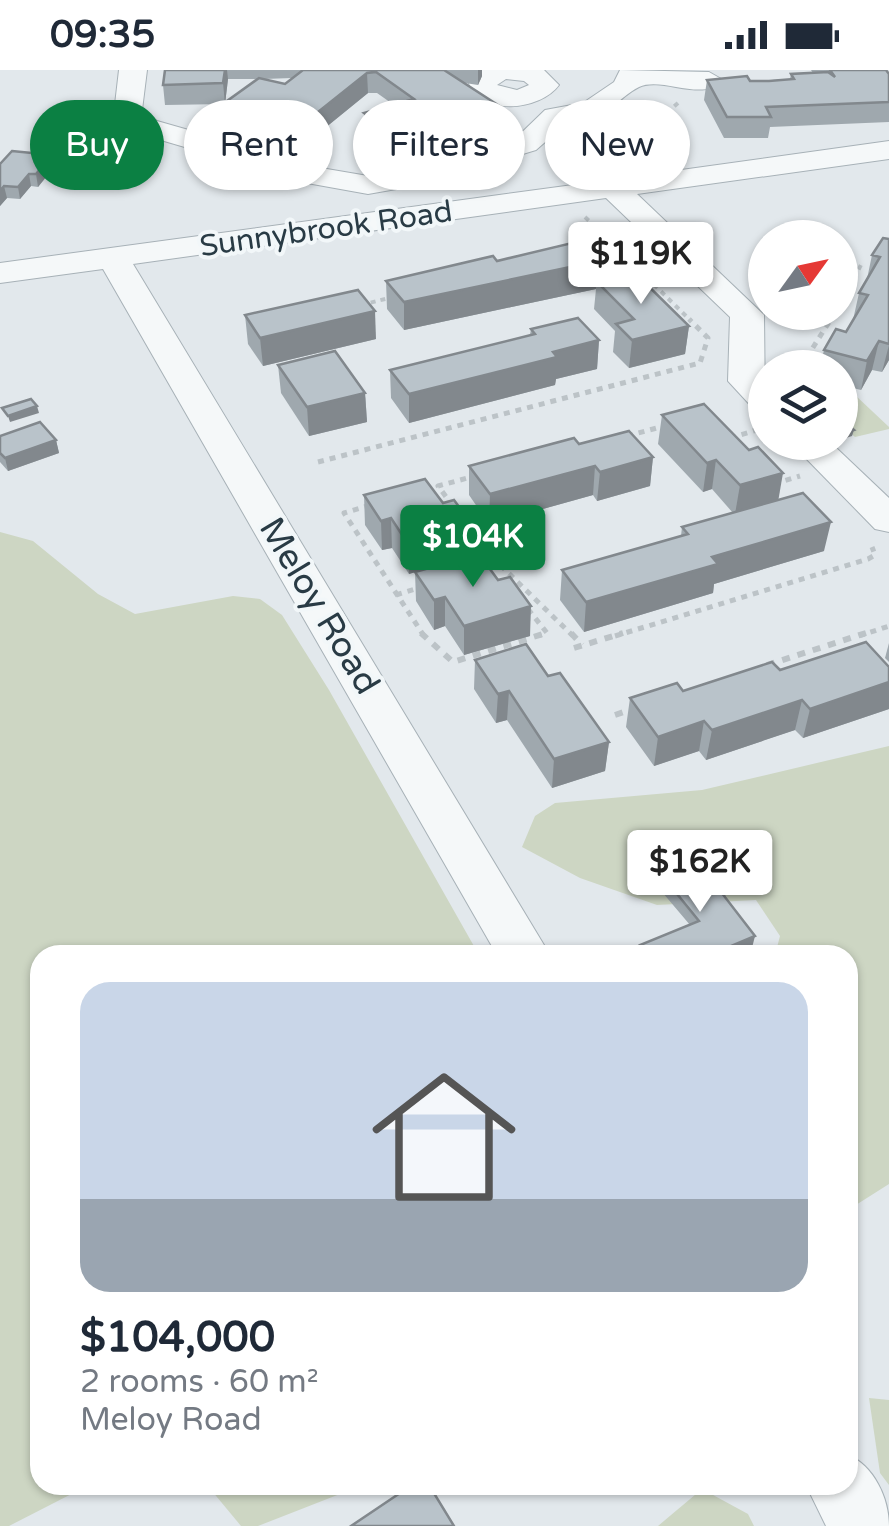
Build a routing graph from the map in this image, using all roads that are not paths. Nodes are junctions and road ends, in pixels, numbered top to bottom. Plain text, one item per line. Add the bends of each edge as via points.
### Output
1 (134, 70) edge
2 (634, 74) edge
3 (544, 89) dead end
4 (698, 89) road end
5 (575, 100) edge
6 (588, 100) edge
7 (545, 126) edge
8 (889, 150) edge
9 (690, 178) edge
10 (603, 190) joint
11 (113, 258) junction
12 (0, 274) edge
13 (748, 386) edge
14 (800, 461) edge
15 (875, 528) edge
16 (518, 945) edge
17 (845, 1495) edge
18 (864, 1526) edge

1 - 7 street via 128,113 147,127 345,184 386,184 526,144
2 - 4 street
2 - 6 street
3 - 5 street
8 - 9 street, Sunnybrook Road
10 - 11 street, Sunnybrook Road
10 - 13 street via 708,312 747,332
11 - 12 street, Sunnybrook Road
11 - 16 street, Meloy Road
14 - 15 street
17 - 18 street

